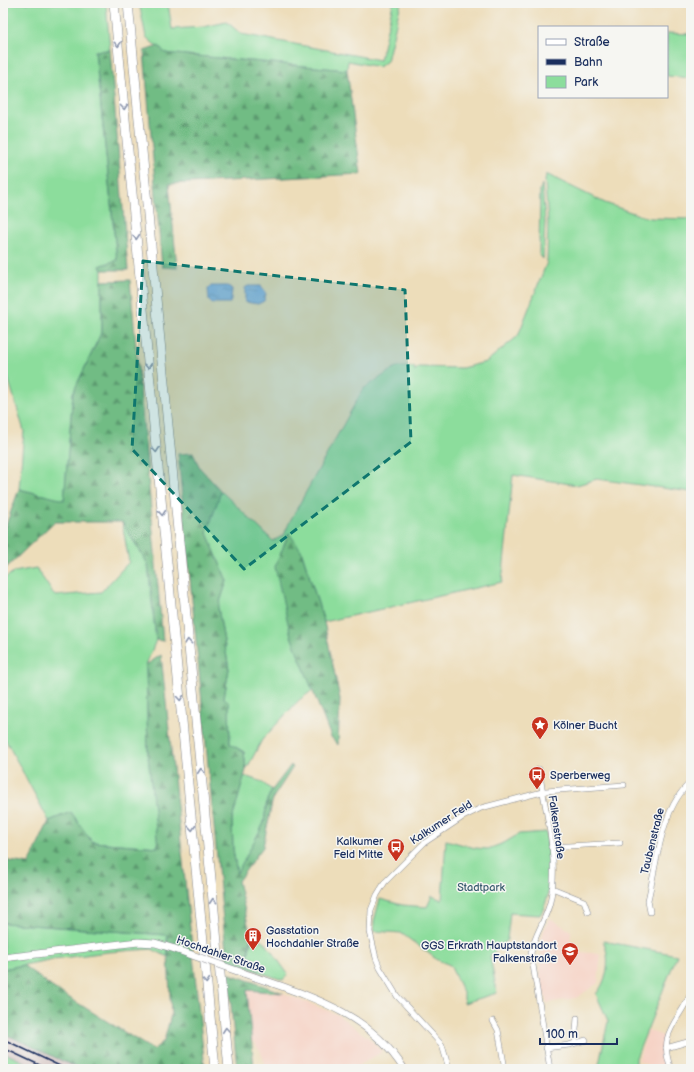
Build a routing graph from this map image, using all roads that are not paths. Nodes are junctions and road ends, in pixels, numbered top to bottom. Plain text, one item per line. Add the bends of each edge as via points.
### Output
1 (114, 3) edge
2 (128, 3) edge
3 (539, 769) dead end
4 (691, 782) edge
5 (624, 785) dead end
6 (542, 792) junction
7 (620, 843) dead end
8 (551, 847) junction
9 (552, 888) junction
10 (588, 912) dead end
11 (650, 912) dead end
12 (3, 958) edge
13 (691, 992) edge
14 (577, 1018) dead end
15 (493, 1021) dead end
16 (586, 1040) dead end
17 (691, 1041) edge
18 (575, 1042) junction
19 (546, 1048) junction
20 (666, 1048) junction
21 (691, 1066) edge
22 (215, 1069) edge
23 (229, 1069) edge
24 (402, 1069) edge
25 (449, 1069) edge
26 (505, 1069) edge
27 (550, 1069) edge
28 (671, 1069) edge
29 (690, 1069) edge

1 -> 22 highway
23 -> 2 highway
3 - 6 street, Falkenstraße
4 - 11 street, Taubenstraße via 682,790 670,810 648,900
5 - 6 street
6 - 8 street, Falkenstraße
6 - 25 street, Kalkumer Feld via 481,808 424,843 384,882 371,910 372,943 380,968 397,996 442,1045
7 - 8 street
8 - 9 street, Falkenstraße
9 - 10 street via 584,901
9 - 19 street, Falkenstraße via 550,904 533,941 531,953
12 - 24 main road, Hochdahler Straße, bridge via 134,942 152,943 175,949 299,993 354,1017 381,1039
13 - 20 street via 668,1033
14 - 18 street
15 - 26 street via 498,1030
16 - 18 street
17 - 20 street
18 - 19 street
19 - 27 street, Falkenstraße
20 - 28 street
21 - 29 street

